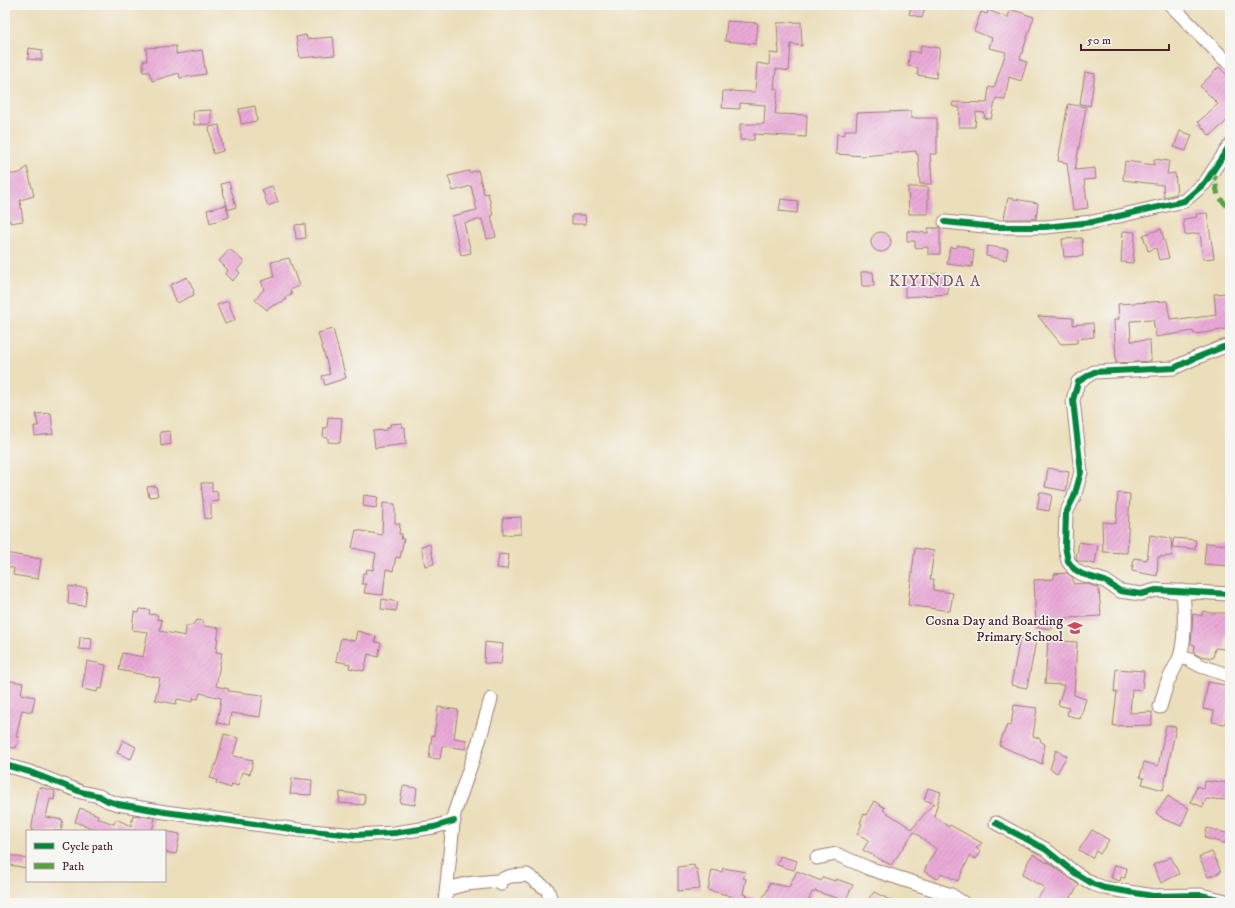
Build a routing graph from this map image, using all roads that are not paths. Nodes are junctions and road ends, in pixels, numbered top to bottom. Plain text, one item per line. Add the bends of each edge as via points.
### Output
1 (1171, 5) edge
2 (1230, 63) edge
3 (1230, 145) edge
4 (944, 222) dead end
5 (1230, 346) edge
6 (1183, 591) junction
7 (1230, 594) edge
8 (1180, 657) junction
9 (1230, 676) edge
10 (491, 699) dead end
11 (1160, 707) dead end
12 (5, 765) edge
13 (454, 821) junction
14 (996, 824) dead end
15 (817, 858) dead end
16 (446, 889) junction
17 (1230, 902) edge
18 (445, 903) edge
19 (552, 903) edge
20 (964, 903) edge

1 - 2 street
3 - 4 street via 1204,183 1184,201 1093,222 1044,227 995,227
5 - 6 street via 1193,358 1174,368 1094,372 1078,382 1073,400 1081,472 1074,497 1066,513 1065,546 1068,561 1082,574 1105,581 1120,591 1141,594 1156,590
6 - 7 street
6 - 8 street via 1186,618
8 - 9 street
8 - 11 street via 1167,683
10 - 13 street via 454,814
12 - 13 street via 118,804 299,830 356,835 394,833
13 - 16 street
14 - 17 street via 1045,849 1092,884 1153,896 1200,895
15 - 20 street via 836,854 868,868 951,895
16 - 18 street
16 - 19 street via 466,884 499,882 511,876 527,875 547,888

